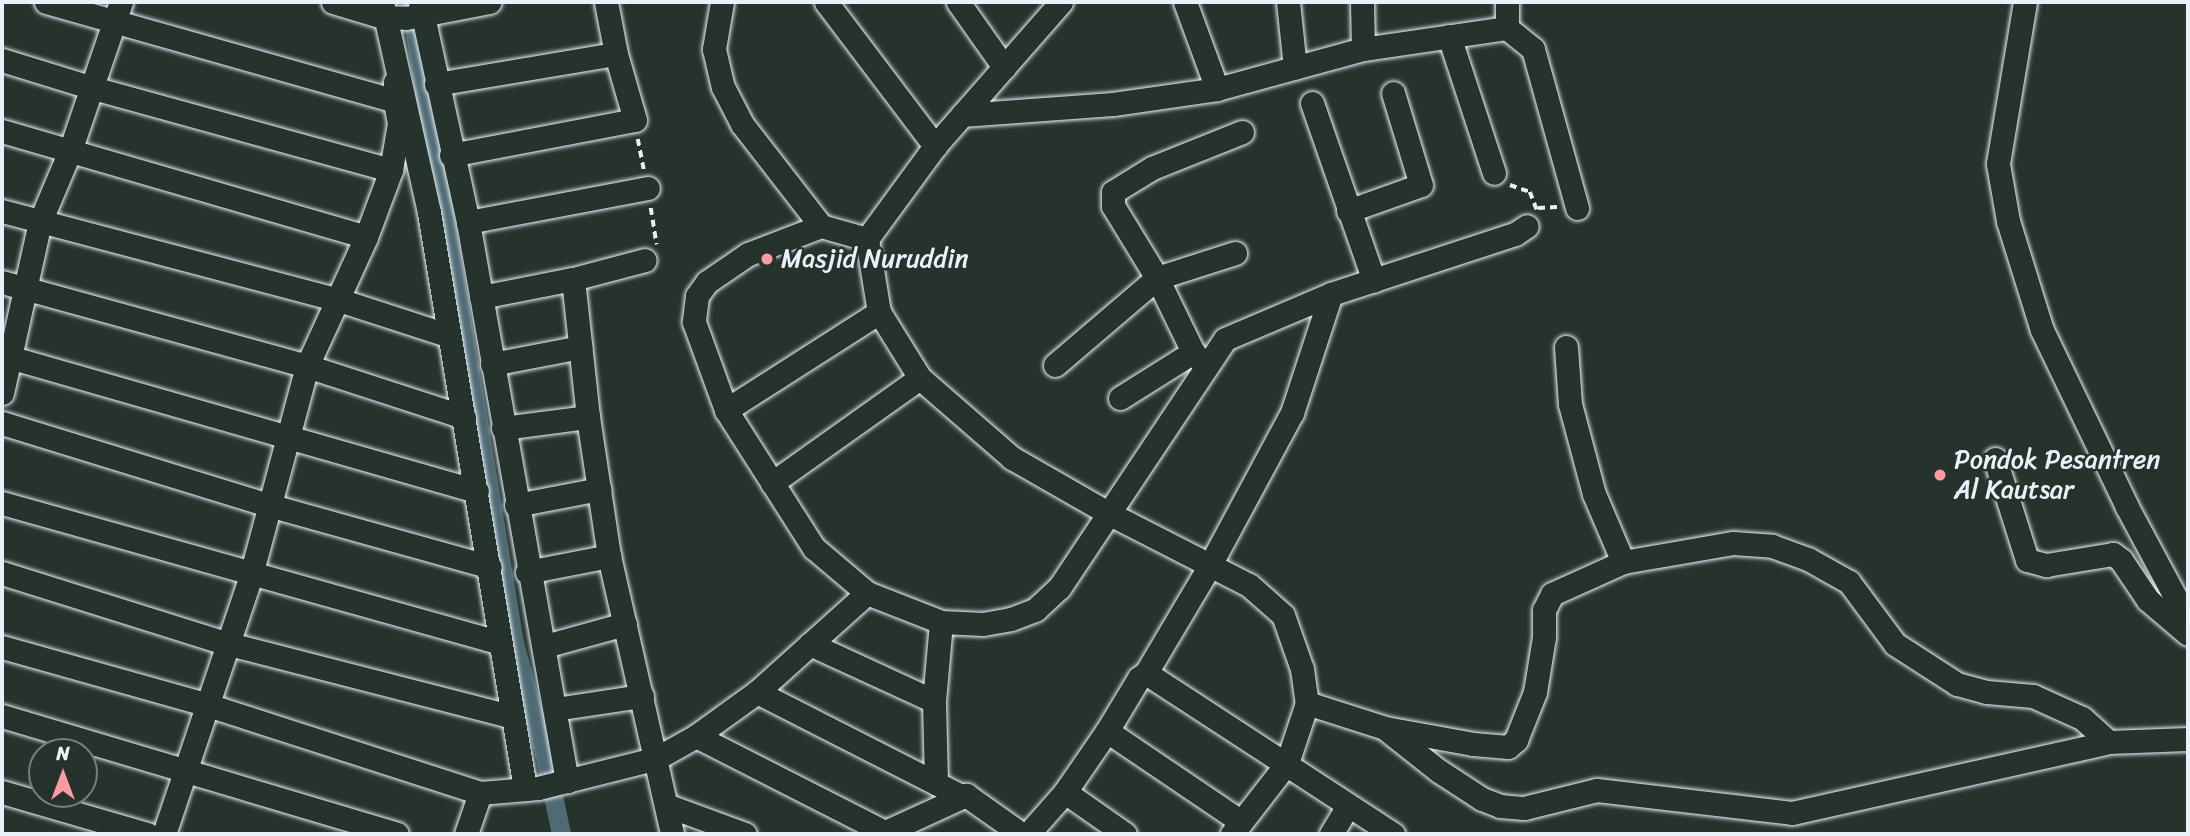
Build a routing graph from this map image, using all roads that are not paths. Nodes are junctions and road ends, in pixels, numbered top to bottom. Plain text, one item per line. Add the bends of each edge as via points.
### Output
1 (46, 2) edge
2 (333, 2) edge
3 (489, 2) edge
4 (606, 2) edge
5 (722, 2) edge
6 (826, 2) edge
7 (958, 2) edge
8 (1061, 2) edge
9 (1185, 2) edge
10 (1288, 2) edge
11 (1362, 2) edge
12 (1507, 2) edge
13 (2025, 2) edge
14 (455, 5) edge
15 (118, 12) edge
16 (405, 12) edge
17 (1507, 28) junction
18 (1449, 36) junction
19 (1363, 49) junction
20 (616, 54) junction
21 (2, 60) edge
22 (394, 61) junction
23 (1004, 67) junction
24 (1295, 68) junction
25 (436, 84) junction
26 (93, 88) junction
27 (1217, 89) junction
28 (1393, 93) dead end
29 (395, 101) junction
30 (1312, 103) dead end
31 (962, 115) junction
32 (2, 131) edge
33 (1242, 132) dead end
34 (935, 146) junction
35 (70, 151) junction
36 (451, 155) junction
37 (391, 170) junction
38 (1494, 173) road end
39 (648, 188) dead end
40 (1577, 208) dead end
41 (2, 211) edge
42 (1348, 211) junction
43 (40, 222) junction
44 (468, 222) junction
45 (821, 226) junction
46 (1527, 226) road end
47 (366, 237) junction
48 (867, 239) junction
49 (1235, 253) dead end
50 (645, 260) dead end
51 (1157, 278) junction
52 (573, 279) junction
53 (1374, 281) junction
54 (13, 285) edge
55 (1331, 294) junction
56 (481, 297) junction
57 (336, 299) junction
58 (879, 312) junction
59 (447, 335) junction
60 (580, 347) junction
61 (1566, 348) dead end
62 (6, 356) edge
63 (1200, 359) junction
64 (492, 364) junction
65 (1055, 365) dead end
66 (307, 366) junction
67 (920, 378) junction
68 (2, 393) edge
69 (1121, 398) dead end
70 (726, 410) junction
71 (464, 417) junction
72 (588, 417) junction
73 (2, 423) edge
74 (503, 428) junction
75 (290, 437) junction
76 (1995, 459) dead end
77 (772, 483) junction
78 (599, 489) junction
79 (477, 491) junction
80 (2, 503) edge
81 (516, 505) junction
82 (272, 506) junction
83 (1108, 513) junction
84 (609, 556) junction
85 (1623, 562) junction
86 (1210, 565) junction
87 (490, 567) junction
88 (527, 572) junction
89 (2, 573) edge
90 (251, 575) junction
91 (867, 593) junction
92 (2188, 621) edge
93 (941, 622) junction
94 (625, 624) junction
95 (2188, 634) edge
96 (501, 643) junction
97 (229, 644) junction
98 (810, 644) junction
99 (545, 646) junction
100 (2, 647) edge
101 (1146, 673) junction
102 (757, 692) junction
103 (642, 696) junction
104 (934, 701) junction
105 (1307, 703) junction
106 (208, 705) junction
107 (555, 709) junction
108 (2, 716) edge
109 (513, 717) junction
110 (1385, 728) junction
111 (1107, 731) junction
112 (696, 736) junction
113 (2188, 739) edge
114 (2109, 742) junction
115 (657, 758) junction
116 (1287, 763) junction
117 (186, 771) junction
118 (936, 783) junction
119 (547, 785) junction
120 (2, 792) edge
121 (1065, 792) junction
122 (480, 793) junction
123 (961, 796) junction
124 (666, 805) junction
125 (1347, 807) junction
126 (1236, 828) edge
127 (147, 834) edge
128 (164, 834) edge
129 (397, 834) edge
130 (466, 834) edge
131 (672, 834) edge
132 (745, 834) edge
133 (885, 834) edge
134 (1021, 834) edge
135 (1028, 834) edge
136 (1125, 834) edge
137 (1331, 834) edge
138 (1393, 834) edge

1 - 15 street
2 - 16 street
3 - 14 street
4 - 20 street
5 - 45 street via 714,49 723,88 742,124
6 - 34 street
7 - 23 street
8 - 23 street
9 - 27 street
10 - 24 street
11 - 19 street
12 - 17 street
13 - 92 street via 1998,164 2008,221 2042,330
14 - 16 street
15 - 26 street
15 - 29 street
16 - 22 street
16 - 25 street
17 - 18 street
17 - 40 street via 1533,49
18 - 19 street
18 - 38 street
19 - 24 street
20 - 25 street
20 - 36 street via 635,120
21 - 26 street
22 - 29 street
22 - 59 street via 429,212
23 - 31 street
24 - 27 street
25 - 36 street
26 - 35 street
26 - 37 street
27 - 31 street via 1112,104
28 - 42 street via 1421,185
29 - 37 street via 399,123
30 - 42 street
31 - 34 street
32 - 35 street
33 - 51 street via 1152,168 1113,192 1114,206
34 - 48 street
35 - 43 street
35 - 47 street
36 - 44 street
37 - 47 street
39 - 44 street
41 - 43 street
42 - 53 street
43 - 54 street
43 - 57 street
44 - 56 street
45 - 48 street
45 - 70 street via 748,254 707,282 697,296 694,322
46 - 53 street
47 - 57 street
48 - 58 street
49 - 51 street
50 - 52 street
51 - 63 street
51 - 65 street
52 - 56 street
52 - 60 street
53 - 55 street
54 - 62 street
54 - 66 street
55 - 63 street via 1225,339
55 - 86 street via 1292,414
56 - 64 street
57 - 59 street
57 - 66 street
58 - 67 street
58 - 70 street
59 - 71 street
60 - 64 street
60 - 72 street
61 - 85 street via 1570,404 1594,494
62 - 68 street
62 - 75 street
63 - 69 street
63 - 83 street
64 - 74 street
66 - 71 street
66 - 75 street
67 - 77 street
67 - 83 street via 1012,458
70 - 77 street
71 - 79 street
72 - 74 street
72 - 78 street
73 - 82 street
74 - 81 street
75 - 79 street
75 - 82 street
76 - 95 street via 2028,560 2046,565 2113,554 2148,600
77 - 91 street via 814,548
78 - 81 street
78 - 84 street
79 - 87 street
80 - 90 street
81 - 88 street
82 - 87 street
82 - 90 street
83 - 86 street
83 - 93 street via 1059,588 1035,610 983,624
84 - 88 street
84 - 94 street
85 - 110 street via 1562,588 1546,601 1535,692 1512,745 1472,744
85 - 114 street via 1733,543 1788,550 1849,582 1895,644 1957,684 2033,696 2082,718
86 - 101 street
86 - 105 street via 1249,585 1283,615 1302,669
87 - 96 street
88 - 99 street
89 - 97 street
90 - 96 street
90 - 97 street
91 - 93 street
91 - 98 street
93 - 104 street
94 - 99 street
94 - 103 street
96 - 109 street
97 - 106 street
97 - 109 street
98 - 102 street
98 - 104 street
99 - 107 street
100 - 106 street
101 - 111 street
101 - 116 street
102 - 112 street
102 - 118 street
103 - 107 street
103 - 115 street
104 - 118 street
105 - 110 street
105 - 116 street
106 - 117 street
106 - 122 street
107 - 119 street
108 - 117 street
109 - 119 street
110 - 114 street via 1482,799 1524,808 1597,790 1791,813
111 - 121 street
111 - 126 street
112 - 115 street
112 - 133 street
113 - 114 street
115 - 119 street
115 - 124 street
116 - 125 street
116 - 126 street
117 - 128 street
117 - 129 street
118 - 123 street
119 - 122 street
120 - 127 street
121 - 135 street
121 - 136 street
122 - 130 street
123 - 133 street
123 - 134 street via 973,797
124 - 131 street
124 - 132 street
125 - 137 street
125 - 138 street

